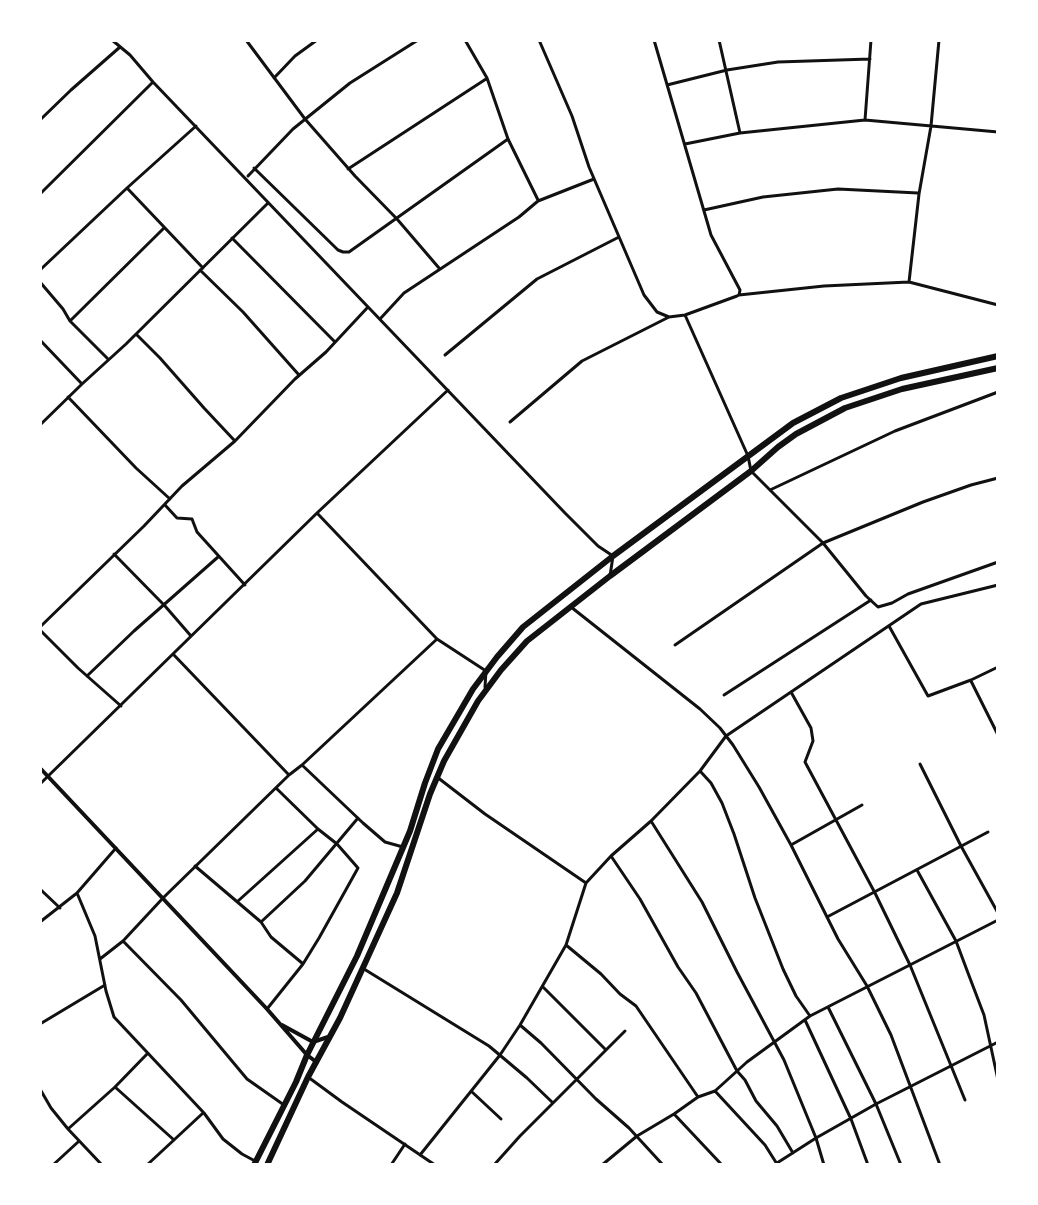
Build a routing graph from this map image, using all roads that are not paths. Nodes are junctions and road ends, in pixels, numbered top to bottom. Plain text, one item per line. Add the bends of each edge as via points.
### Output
1 (112, 40) edge
2 (246, 40) edge
3 (317, 40) edge
4 (418, 40) edge
5 (465, 40) edge
6 (539, 40) edge
7 (654, 40) edge
8 (719, 40) edge
9 (871, 40) edge
10 (939, 40) edge
11 (120, 47) junction
12 (870, 59) junction
13 (727, 70) junction
14 (274, 78) junction
15 (487, 78) junction
16 (153, 82) junction
17 (667, 85) junction
18 (305, 119) junction
19 (40, 120) edge
20 (865, 120) junction
21 (196, 126) junction
22 (931, 126) junction
23 (998, 132) edge
24 (740, 133) junction
25 (508, 139) junction
26 (685, 144) junction
27 (254, 168) junction
28 (348, 169) junction
29 (248, 176) dead end
30 (594, 179) junction
31 (127, 188) junction
32 (40, 194) edge
33 (919, 194) junction
34 (538, 201) junction
35 (268, 203) junction
36 (704, 210) junction
37 (397, 219) junction
38 (164, 228) junction
39 (619, 237) junction
40 (232, 238) junction
41 (439, 268) junction
42 (202, 269) junction
43 (40, 270) edge
44 (40, 282) edge
45 (909, 282) junction
46 (739, 295) junction
47 (998, 305) edge
48 (368, 307) junction
49 (685, 315) junction
50 (669, 317) junction
51 (380, 319) junction
52 (70, 321) junction
53 (136, 334) junction
54 (40, 340) edge
55 (335, 342) junction
56 (445, 355) dead end
57 (998, 356) edge
58 (108, 359) junction
59 (998, 368) edge
60 (299, 376) junction
61 (82, 384) junction
62 (448, 390) junction
63 (998, 392) edge
64 (68, 397) junction
65 (510, 422) dead end
66 (40, 425) edge
67 (235, 441) junction
68 (748, 456) junction
69 (751, 471) junction
70 (998, 478) edge
71 (770, 490) junction
72 (170, 499) junction
73 (165, 505) junction
74 (317, 513) junction
75 (823, 543) junction
76 (114, 554) junction
77 (613, 556) junction
78 (218, 557) junction
79 (998, 562) edge
80 (610, 576) junction
81 (245, 585) junction
82 (998, 585) edge
83 (871, 600) junction
84 (165, 606) junction
85 (571, 607) junction
86 (889, 626) junction
87 (40, 628) edge
88 (191, 636) junction
89 (437, 639) junction
90 (675, 645) dead end
91 (173, 654) junction
92 (998, 667) edge
93 (486, 671) junction
94 (87, 676) junction
95 (971, 680) junction
96 (485, 692) junction
97 (791, 692) junction
98 (724, 695) dead end
99 (121, 706) junction
100 (998, 735) edge
101 (726, 736) junction
102 (920, 764) dead end
103 (302, 765) junction
104 (40, 768) edge
105 (700, 771) junction
106 (289, 775) junction
107 (48, 776) junction
108 (437, 777) junction
109 (40, 784) edge
110 (276, 788) junction
111 (862, 805) dead end
112 (358, 818) junction
113 (837, 820) junction
114 (651, 821) junction
115 (318, 829) junction
116 (988, 832) dead end
117 (337, 844) junction
118 (791, 845) junction
119 (961, 846) junction
120 (403, 847) junction
121 (116, 848) junction
122 (611, 856) junction
123 (195, 866) junction
124 (917, 870) junction
125 (586, 883) junction
126 (40, 889) edge
127 (77, 893) junction
128 (875, 893) junction
129 (163, 898) junction
130 (238, 901) junction
131 (60, 908) junction
132 (998, 913) edge
133 (827, 917) junction
134 (998, 920) edge
135 (40, 922) edge
136 (261, 922) junction
137 (123, 941) junction
138 (956, 941) junction
139 (566, 945) junction
140 (100, 959) junction
141 (303, 964) junction
142 (910, 965) junction
143 (363, 968) junction
144 (105, 985) junction
145 (867, 986) junction
146 (543, 987) junction
147 (828, 1007) junction
148 (267, 1009) junction
149 (810, 1016) junction
150 (805, 1020) junction
151 (40, 1024) edge
152 (280, 1024) junction
153 (520, 1025) junction
154 (625, 1031) dead end
155 (331, 1035) junction
156 (773, 1041) junction
157 (313, 1042) junction
158 (998, 1042) edge
159 (992, 1046) junction
160 (607, 1051) junction
161 (148, 1053) junction
162 (307, 1055) junction
163 (500, 1055) junction
164 (317, 1063) junction
165 (952, 1066) junction
166 (737, 1071) junction
167 (308, 1077) junction
168 (577, 1079) junction
169 (998, 1080) edge
170 (115, 1087) junction
171 (911, 1087) junction
172 (40, 1089) edge
173 (471, 1091) junction
174 (715, 1091) junction
175 (698, 1097) junction
176 (965, 1100) dead end
177 (553, 1103) junction
178 (876, 1104) junction
179 (284, 1105) junction
180 (204, 1113) junction
181 (674, 1114) junction
182 (501, 1119) dead end
183 (851, 1119) junction
184 (68, 1129) junction
185 (637, 1136) junction
186 (816, 1138) junction
187 (174, 1140) junction
188 (78, 1142) junction
189 (405, 1144) junction
190 (793, 1153) junction
191 (420, 1155) junction
192 (255, 1163) edge
193 (777, 1164) edge
194 (53, 1165) edge
195 (102, 1165) edge
196 (147, 1165) edge
197 (267, 1165) edge
198 (391, 1165) edge
199 (435, 1165) edge
200 (494, 1165) edge
201 (602, 1165) edge
202 (663, 1165) edge
203 (722, 1165) edge
204 (824, 1165) edge
205 (868, 1165) edge
206 (901, 1165) edge
207 (940, 1165) edge

1 - 11 street
2 - 14 street
3 - 14 street
4 - 18 street
5 - 15 street
6 - 30 street
7 - 17 street
8 - 13 street
9 - 12 street
10 - 22 street
11 - 16 street
11 - 19 street
12 - 13 street via 778,62
12 - 20 street
13 - 17 street
13 - 24 street
14 - 18 street
15 - 25 street
15 - 28 street
16 - 21 street
16 - 32 street
17 - 26 street
18 - 27 street
18 - 28 street
20 - 22 street
20 - 24 street
21 - 31 street
21 - 35 street
22 - 23 street
22 - 33 street
24 - 26 street
25 - 34 street
25 - 37 street
26 - 36 street
27 - 29 street
27 - 37 street via 343,252
28 - 37 street
30 - 34 street
30 - 39 street
31 - 38 street
31 - 43 street
33 - 36 street via 838,189
33 - 45 street
34 - 41 street
35 - 40 street
35 - 48 street
36 - 46 street
37 - 41 street
38 - 42 street
38 - 52 street
39 - 50 street via 644,295 657,312
39 - 56 street via 537,279
40 - 42 street
40 - 55 street
41 - 51 street
42 - 53 street
42 - 60 street
44 - 52 street
45 - 46 street
45 - 47 street
46 - 49 street
48 - 51 street
48 - 55 street
49 - 50 street
49 - 68 street
50 - 65 street via 582,361
51 - 62 street
52 - 58 street
53 - 58 street
53 - 67 street
54 - 61 street
55 - 60 street
57 - 68 highway via 841,398 793,423
58 - 61 street
59 - 69 highway via 845,408 796,434
60 - 67 street
61 - 64 street
62 - 74 street
62 - 77 street
63 - 71 street via 895,431
64 - 66 street
64 - 72 street
67 - 72 street
68 - 69 street
68 - 77 highway
69 - 71 street
69 - 80 highway
70 - 75 street
71 - 75 street
72 - 73 street
73 - 76 street
73 - 78 street via 177,518 192,519
74 - 81 street
74 - 89 street
75 - 83 street
75 - 90 street
76 - 84 street
76 - 87 street
77 - 80 street
77 - 93 highway via 523,627
78 - 81 street
78 - 84 street
79 - 83 street via 892,603 878,607
80 - 85 highway
81 - 88 street
82 - 86 street via 921,604
83 - 98 street
84 - 88 street
84 - 94 street
85 - 96 highway via 527,641
85 - 101 street via 700,709
86 - 95 street via 928,696
86 - 97 street
87 - 94 street
88 - 91 street
89 - 93 street
89 - 103 street
91 - 99 street
91 - 106 street
92 - 95 street
93 - 96 street
93 - 120 highway via 438,749
94 - 99 street
95 - 100 street
96 - 108 highway
97 - 101 street
97 - 113 street via 811,728 813,741 805,762
99 - 107 street
101 - 105 street
101 - 118 street
102 - 119 street
103 - 106 street
103 - 112 street
104 - 107 street
105 - 114 street
105 - 149 street via 722,803 775,950
106 - 110 street
107 - 109 street
107 - 121 street
108 - 125 street
108 - 143 highway via 397,893
110 - 115 street
110 - 123 street
111 - 113 street
112 - 117 street
112 - 120 street via 385,842
113 - 118 street
113 - 128 street
114 - 122 street
114 - 156 street via 702,902
115 - 117 street
115 - 130 street
116 - 119 street
117 - 136 street
117 - 141 street via 358,868
118 - 133 street
119 - 124 street
119 - 132 street
120 - 157 highway
121 - 127 street
121 - 129 street
122 - 125 street
122 - 166 street via 696,993
123 - 129 street
123 - 130 street
124 - 128 street
124 - 138 street
125 - 139 street
126 - 131 street
127 - 131 street
127 - 140 street
128 - 133 street
128 - 142 street
129 - 137 street
129 - 148 street
130 - 136 street
131 - 135 street
133 - 145 street
134 - 138 street
136 - 141 street
137 - 140 street
137 - 179 street via 247,1079
138 - 142 street
138 - 159 street
139 - 146 street
139 - 175 street via 636,1006
140 - 144 street
141 - 148 street
142 - 145 street
142 - 165 street
143 - 155 highway
143 - 163 street
144 - 151 street
144 - 161 street via 114,1017
145 - 147 street
145 - 171 street
146 - 153 street
146 - 160 street
147 - 149 street
147 - 178 street
148 - 152 street
149 - 150 street
150 - 156 street
150 - 183 street
152 - 157 street
152 - 162 street
153 - 163 street
153 - 168 street
154 - 160 street
155 - 157 street
155 - 164 highway
156 - 166 street
156 - 186 street
157 - 162 highway
158 - 159 street
159 - 165 street
159 - 169 street
160 - 168 street
161 - 170 street
161 - 180 street
162 - 164 street
162 - 179 highway
163 - 173 street
163 - 177 street
164 - 167 highway
165 - 171 street
165 - 176 street
166 - 174 street
166 - 190 street
167 - 189 street
167 - 197 highway
168 - 177 street
168 - 185 street
170 - 184 street
170 - 187 street
171 - 178 street
171 - 207 street
172 - 184 street
173 - 182 street
173 - 191 street
174 - 175 street
174 - 193 street
175 - 181 street
177 - 200 street
178 - 183 street
178 - 206 street
179 - 192 highway
180 - 187 street
180 - 192 street via 223,1139
181 - 185 street
181 - 203 street
183 - 186 street
183 - 205 street
184 - 188 street
185 - 201 street
185 - 202 street
186 - 190 street
186 - 204 street
187 - 196 street
188 - 194 street
188 - 195 street
189 - 191 street
189 - 198 street
190 - 193 street
191 - 199 street

